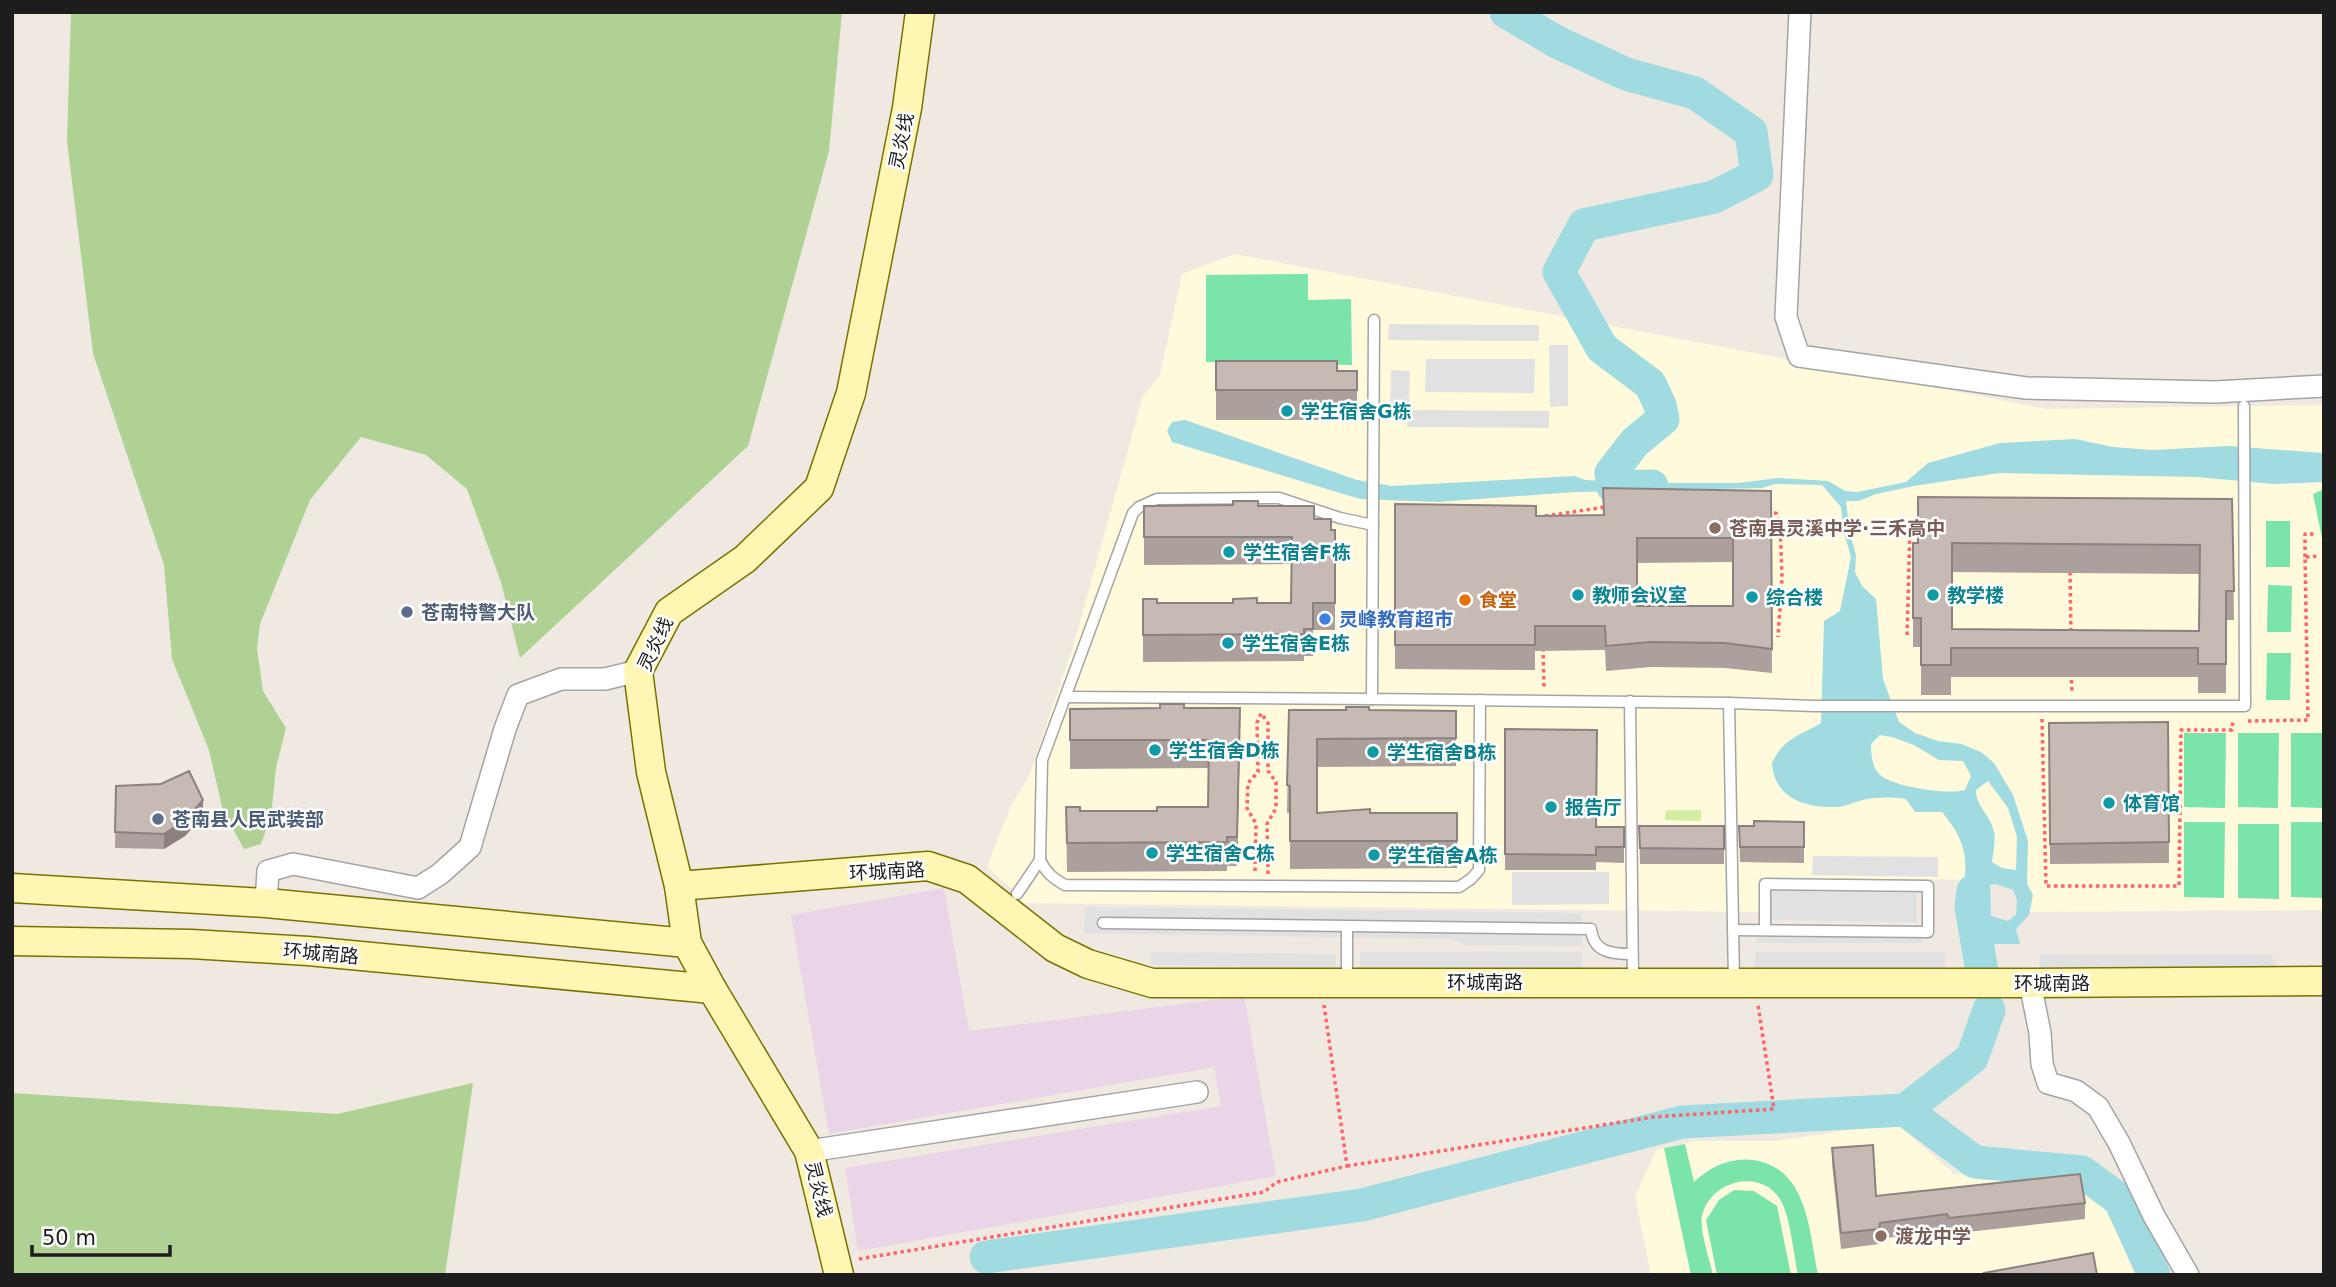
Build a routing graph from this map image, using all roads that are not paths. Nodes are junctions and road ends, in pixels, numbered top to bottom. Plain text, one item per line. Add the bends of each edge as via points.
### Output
1 (920, 12) edge
2 (1800, 12) edge
3 (1374, 320) dead end
4 (2324, 386) edge
5 (2244, 406) dead end
6 (1373, 525) junction
7 (638, 671) junction
8 (1065, 697) junction
9 (1372, 699) junction
10 (1480, 700) junction
11 (1630, 701) junction
12 (1729, 702) junction
13 (1040, 860) junction
14 (679, 886) junction
15 (12, 888) edge
16 (1017, 894) dead end
17 (266, 903) junction
18 (1103, 923) dead end
19 (1347, 928) junction
20 (1733, 930) junction
21 (1765, 930) junction
22 (12, 941) edge
23 (687, 943) junction
24 (1633, 968) junction
25 (1744, 981) junction
26 (2324, 981) edge
27 (1334, 982) junction
28 (2030, 983) junction
29 (712, 989) junction
30 (1197, 1092) dead end
31 (809, 1151) junction
32 (838, 1269) edge
33 (2188, 1275) edge

1 - 7 main road, 灵炎线 via 907,108 851,393 819,488 745,559 669,612
2 - 4 street via 1786,317 1799,356 2026,388 2215,392
3 - 6 lane
5 - 12 lane via 2245,706
6 - 8 lane via 1279,498 1157,499 1139,507
6 - 9 lane
7 - 14 main road, 灵炎线 via 651,772
7 - 17 street via 605,679 561,679 518,695 470,847 418,888 293,863 268,871
8 - 9 lane
8 - 13 lane via 1042,760
9 - 10 lane
10 - 11 lane
10 - 13 lane via 1479,870 1459,887 1065,885 1044,869
11 - 12 lane
11 - 24 lane
12 - 20 lane
13 - 16 lane
14 - 23 main road, 灵炎线
14 - 27 main road, 环城南路 via 928,866 967,879 1055,948 1088,964 1152,983
15 - 17 main road
17 - 23 main road
18 - 19 lane
19 - 24 lane via 1591,929 1600,949
19 - 27 lane
20 - 21 lane
20 - 25 lane
21 - 21 lane via 1927,932 1928,886 1765,884
22 - 29 main road, 环城南路 via 308,951
23 - 29 main road, 灵炎线
24 - 25 main road, 环城南路
24 - 27 main road, 环城南路
25 - 28 main road, 环城南路
26 - 28 main road, 环城南路
28 - 33 street via 2048,1083 2076,1091 2098,1107
29 - 31 main road, 灵炎线
30 - 31 street
31 - 32 main road, 灵炎线

